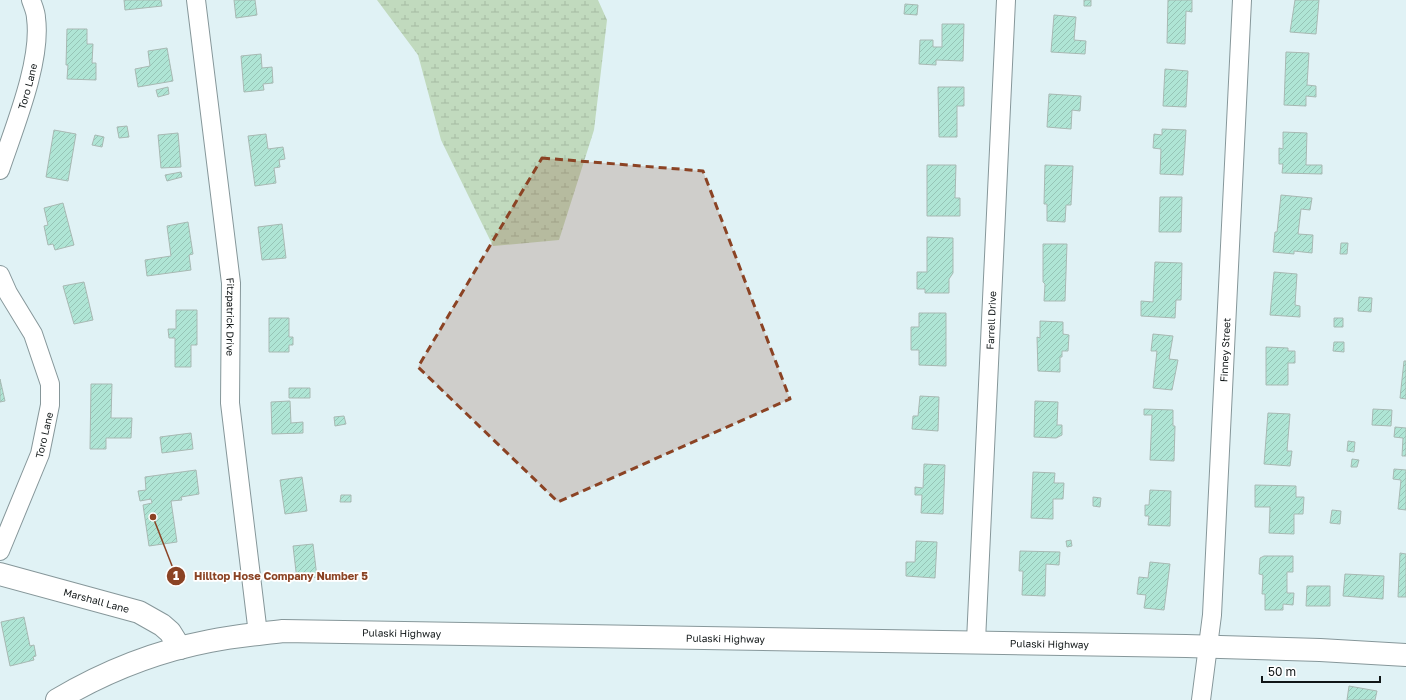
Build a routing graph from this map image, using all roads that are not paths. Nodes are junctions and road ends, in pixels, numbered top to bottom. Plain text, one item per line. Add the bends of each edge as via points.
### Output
1 (31, 0) edge
2 (196, 0) edge
3 (1006, 0) edge
4 (1242, 0) edge
5 (0, 170) edge
6 (0, 275) edge
7 (0, 551) edge
8 (0, 574) edge
9 (258, 634) junction
10 (976, 641) junction
11 (1209, 646) junction
12 (180, 648) junction
13 (1406, 655) edge
14 (58, 700) edge
15 (1201, 700) edge

1 - 5 street, Toro Lane via 36,16 35,52 22,104
2 - 9 street, Fitzpatrick Drive via 231,283 230,403
3 - 10 street, Farrell Drive
4 - 11 street, Finney Street
6 - 7 street, Toro Lane via 8,293 34,334 50,384 50,405 40,454
8 - 12 main road, Marshall Lane via 140,612 162,624
9 - 10 main road, Pulaski Highway via 283,631
9 - 12 main road, Pulaski Highway via 212,640
10 - 11 main road, Pulaski Highway
11 - 13 main road, Pulaski Highway
11 - 15 street, Finney Street
12 - 14 main road, Pulaski Highway via 136,662

